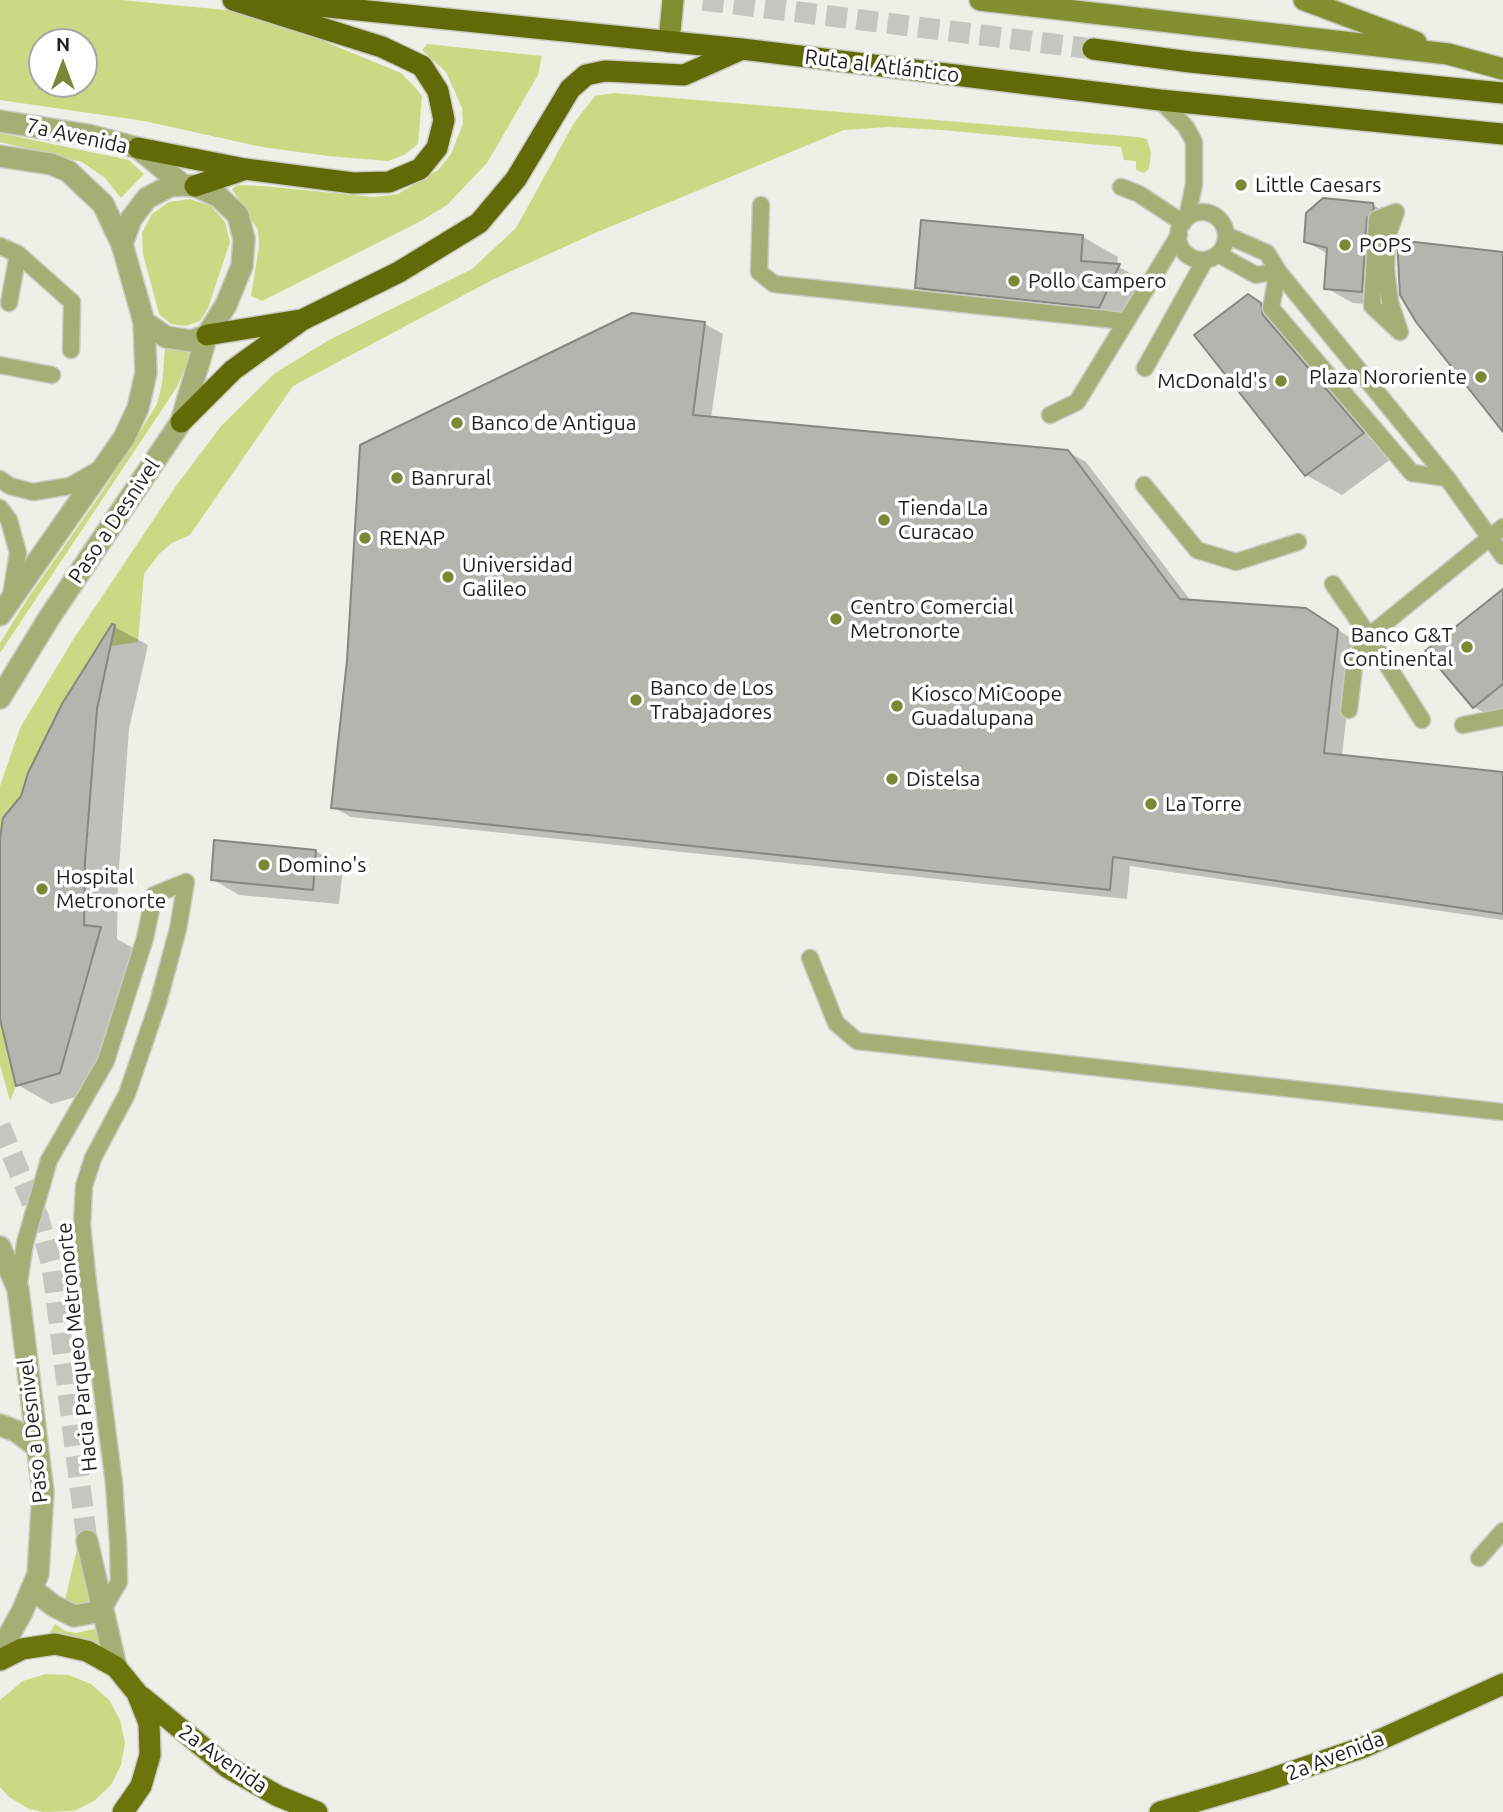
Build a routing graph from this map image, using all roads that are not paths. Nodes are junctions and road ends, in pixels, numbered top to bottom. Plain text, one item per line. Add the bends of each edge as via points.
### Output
1 (233, 0) edge
2 (261, 0) edge
3 (673, 0) edge
4 (980, 0) edge
5 (1304, 0) edge
6 (669, 42) junction
7 (742, 50) junction
8 (1093, 50) tunnel mouth
9 (1448, 54) junction
10 (1503, 69) edge
11 (1503, 93) edge
12 (1160, 100) junction
13 (0, 121) edge
14 (1503, 134) edge
15 (138, 148) junction
16 (0, 156) edge
17 (245, 169) junction
18 (189, 185) junction
19 (1121, 187) dead end
20 (761, 205) dead end
21 (1396, 212) dead end
22 (1183, 225) junction
23 (1226, 235) junction
24 (122, 244) junction
25 (0, 246) edge
26 (18, 254) junction
27 (1211, 257) junction
28 (1278, 271) junction
29 (9, 303) dead end
30 (302, 320) junction
31 (1125, 321) junction
32 (144, 322) junction
33 (1400, 332) dead end
34 (207, 335) junction
35 (71, 351) dead end
36 (0, 365) edge
37 (1145, 368) dead end
38 (52, 375) dead end
39 (1050, 415) dead end
40 (181, 422) junction
41 (103, 467) junction
42 (1447, 478) junction
43 (0, 479) edge
44 (1144, 485) dead end
45 (0, 508) edge
46 (1503, 527) edge
47 (1489, 539) junction
48 (1298, 542) dead end
49 (1503, 556) edge
50 (1333, 584) dead end
51 (5, 607) edge
52 (1369, 636) junction
53 (0, 698) edge
54 (1349, 710) dead end
55 (1503, 717) edge
56 (1422, 720) dead end
57 (1463, 725) dead end
58 (810, 958) dead end
59 (1503, 1112) edge
60 (0, 1247) edge
61 (18, 1289) junction
62 (0, 1425) edge
63 (37, 1447) junction
64 (1503, 1531) edge
65 (87, 1541) tunnel mouth
66 (1479, 1558) dead end
67 (32, 1589) junction
68 (103, 1611) junction
69 (0, 1650) edge
70 (0, 1660) edge
71 (116, 1667) junction
72 (1503, 1684) edge
73 (137, 1693) junction
74 (123, 1812) edge
75 (317, 1812) edge
76 (1160, 1812) edge

1 - 17 highway via 383,47 422,66 438,91 444,120 437,148 420,169 389,182 341,182
2 - 6 highway, Ruta al Atlántico
3 - 6 main road
4 - 9 main road
5 - 9 main road
6 - 7 highway, Ruta al Atlántico
7 - 12 highway, Ruta al Atlántico
7 - 30 highway via 684,75 605,71 586,75 570,89 516,179 479,223 409,266
8 - 11 highway
9 - 10 main road
12 - 14 highway, Ruta al Atlántico
12 - 22 lane via 1194,142 1194,184
13 - 15 street, 7a Avenida
15 - 17 highway
15 - 18 street, 7a Avenida
16 - 24 street, 7a Avenida via 68,171 103,204
17 - 18 highway
18 - 24 street via 170,186 147,198 131,219
18 - 34 street via 218,196 238,215 244,239 243,266
19 - 22 lane
20 - 31 lane via 759,272 774,284
21 - 33 lane via 1387,237 1386,269
22 - 23 lane via 1194,214 1209,213 1221,221
22 - 27 lane via 1183,250 1197,259
22 - 31 lane
23 - 27 lane
23 - 28 lane via 1267,253
24 - 32 street
25 - 26 lane
26 - 29 lane
26 - 35 lane via 72,302
27 - 28 lane via 1256,275
27 - 37 lane
28 - 42 lane
28 - 42 lane via 1271,308 1412,473
30 - 34 highway
30 - 40 highway via 233,370
31 - 39 lane via 1077,402
32 - 34 street via 179,340
32 - 41 street, Paso a Desnivel via 146,373 138,408
34 - 40 street, Paso a Desnivel
36 - 38 lane
40 - 53 street, Paso a Desnivel
41 - 43 lane via 81,481 33,492
41 - 51 street, Paso a Desnivel
42 - 47 lane
44 - 48 lane via 1197,550 1237,562
45 - 51 lane via 9,520 19,553
46 - 47 lane
47 - 49 lane
47 - 52 lane
50 - 52 lane
52 - 54 lane via 1355,659
52 - 56 lane
55 - 57 lane
58 - 59 lane via 836,1023 857,1041
60 - 61 street, Paso a Desnivel
61 - 63 street, Paso a Desnivel
61 - 68 lane, Hacia Parqueo Metronorte via 25,1244 49,1160 106,1060 154,895 187,881 159,1003 127,1094 93,1158 84,1186 82,1225 118,1542 119,1582
62 - 63 street
63 - 67 street, Paso a Desnivel via 43,1492 41,1551
64 - 66 lane
65 - 68 street
67 - 68 street via 75,1616
67 - 69 street, Paso a Desnivel
68 - 71 street
70 - 71 main road via 22,1648 55,1644 87,1651
71 - 73 main road
72 - 76 main road, 2a Avenida via 1364,1747
73 - 74 main road via 149,1723 150,1755 141,1786
73 - 75 main road, 2a Avenida via 227,1767

